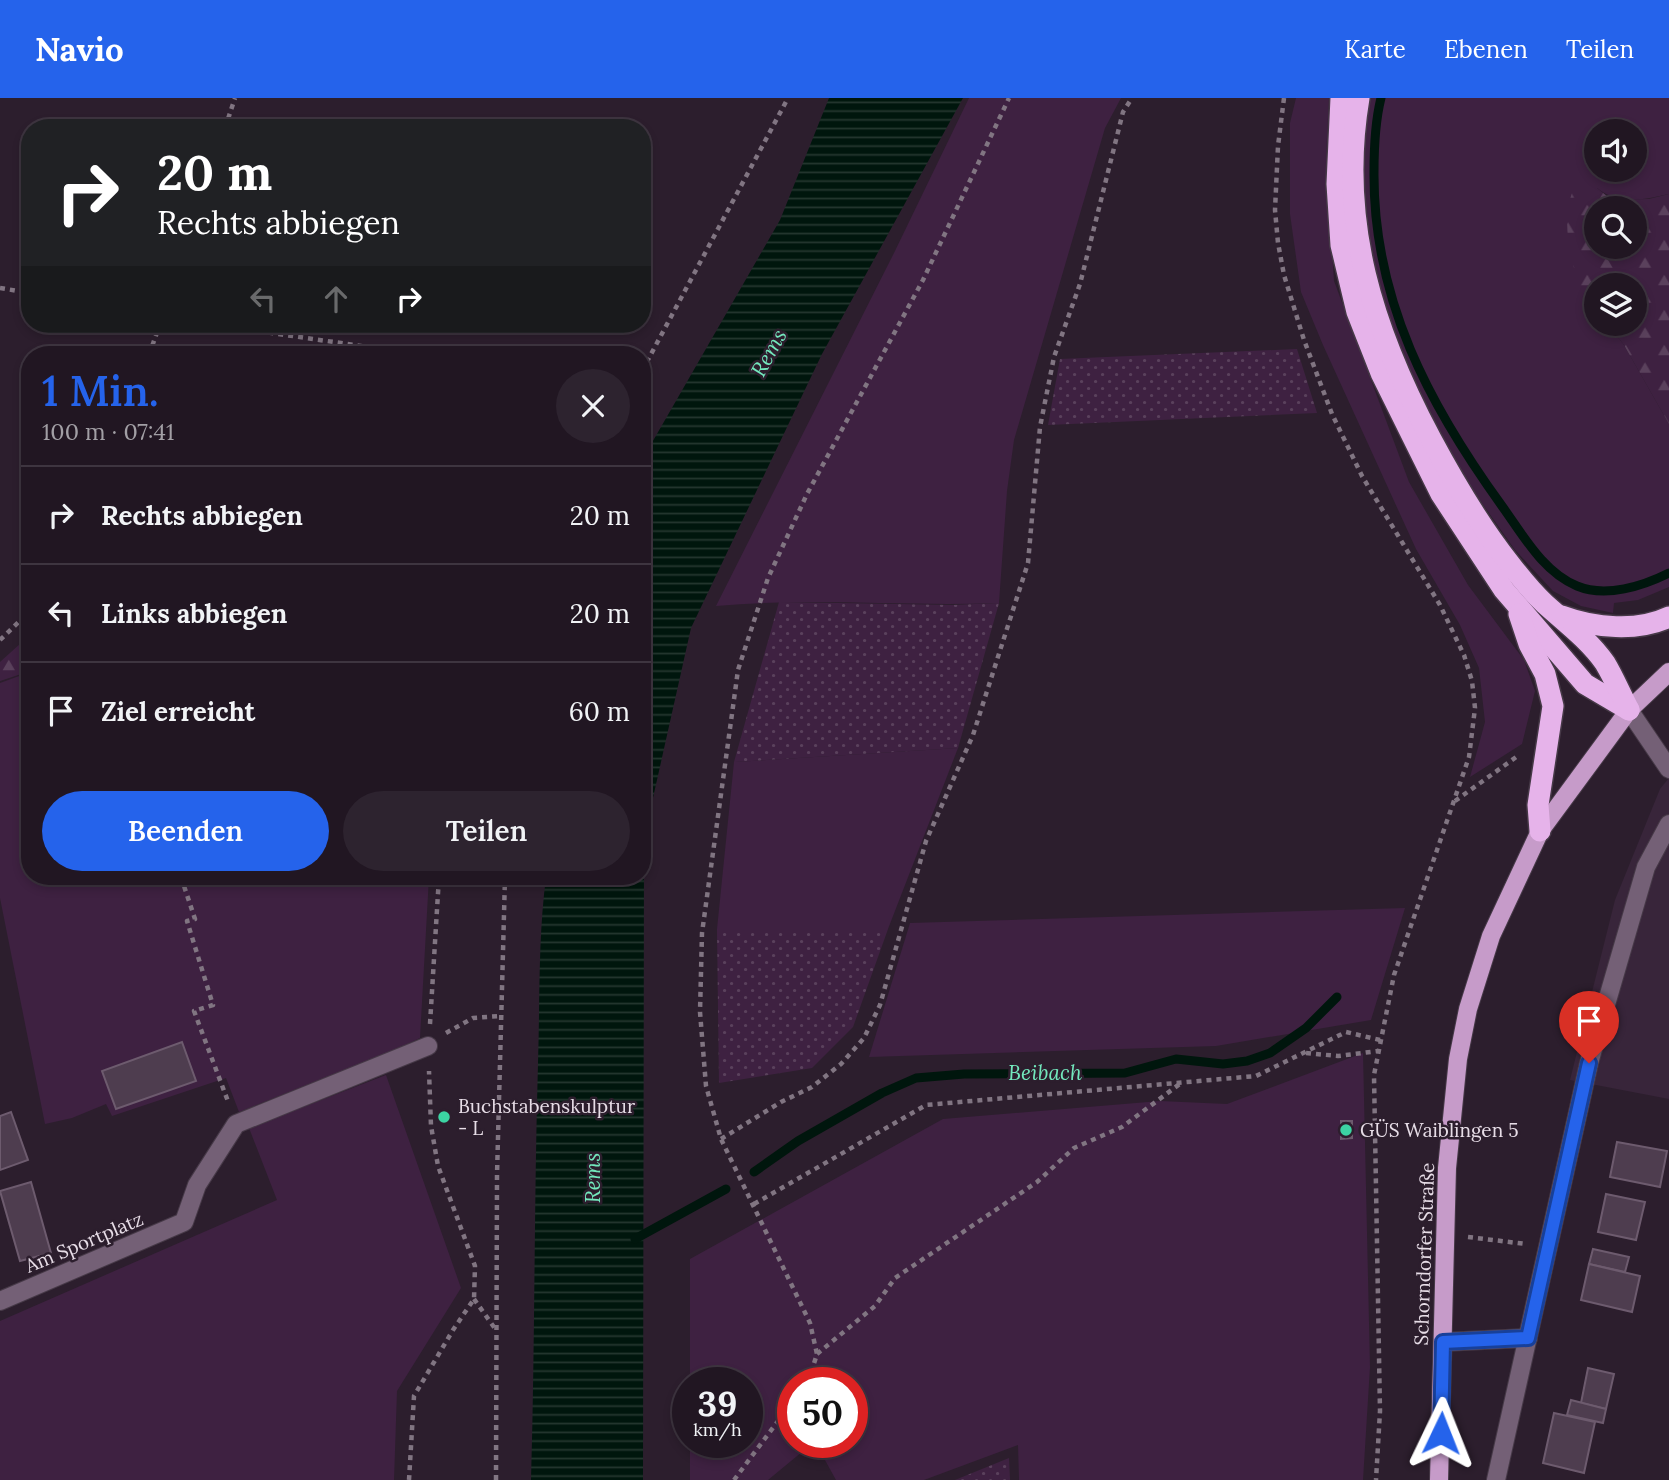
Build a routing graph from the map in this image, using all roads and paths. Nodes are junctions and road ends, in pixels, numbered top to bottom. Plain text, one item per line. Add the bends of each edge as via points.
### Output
1 (235, 98) edge
2 (788, 98) edge
3 (1009, 98) edge
4 (1132, 98) edge
5 (1284, 98) edge
6 (1342, 98) edge
7 (1359, 98) edge
8 (228, 119) edge
9 (0, 288) edge
10 (21, 292) edge
11 (271, 333) edge
12 (362, 346) edge
13 (651, 354) edge
14 (1512, 599) junction
15 (1561, 616) junction
16 (1669, 617) edge
17 (21, 620) edge
18 (0, 640) edge
19 (1669, 672) edge
20 (1629, 710) junction
21 (1669, 769) edge
22 (1669, 824) edge
23 (1540, 831) junction
24 (184, 885) edge
25 (438, 885) edge
26 (505, 885) edge
27 (500, 1016) junction
28 (1380, 1040) junction
29 (428, 1046) junction
30 (1378, 1051) junction
31 (1304, 1053) junction
32 (1181, 1083) junction
33 (236, 1124) junction
34 (721, 1139) junction
35 (754, 1204) junction
36 (1447, 1235) junction
37 (1548, 1247) junction
38 (474, 1299) junction
39 (0, 1301) edge
40 (496, 1330) junction
41 (1528, 1338) junction
42 (1443, 1342) junction
43 (817, 1354) junction
44 (813, 1367) edge
45 (777, 1422) edge
46 (408, 1480) edge
47 (496, 1480) edge
48 (734, 1480) edge
49 (1376, 1480) edge
50 (1439, 1480) edge
51 (1496, 1480) edge

1 - 8 path
2 - 13 path
3 - 34 path via 923,280 807,494 768,578 738,670 702,933 700,1012 706,1086
4 - 34 path via 1123,112 1080,284 1054,357 1040,427 1028,562 973,735 926,841 880,1005 864,1038 841,1064 812,1087
5 - 28 path via 1275,210 1284,275 1304,340 1362,476 1440,605 1464,655 1475,708 1469,757 1394,975
6 - 14 highway via 1337,151 1339,215 1356,312 1440,494
7 - 15 highway via 1354,209 1364,274 1382,334 1459,490 1510,564
9 - 10 path
11 - 12 path
14 - 20 highway via 1584,684
14 - 23 highway via 1553,701 1538,806
15 - 16 highway via 1593,624 1643,626
15 - 20 highway via 1604,663
17 - 18 path
19 - 20 main road, Schorndorfer Straße
20 - 21 street
20 - 23 main road, Schorndorfer Straße
22 - 37 street via 1646,867 1589,1063
23 - 36 main road, Schorndorfer Straße via 1491,936 1468,1009 1447,1168
24 - 33 path via 195,919 187,922 213,1005 194,1011
25 - 29 path
26 - 27 path
27 - 29 path via 474,1018
27 - 40 path
28 - 30 path
28 - 31 path via 1346,1032
29 - 33 street
29 - 38 path via 431,1126 438,1166 475,1266
30 - 31 path via 1338,1056
30 - 49 path via 1374,1075 1380,1411
31 - 32 path via 1256,1076
32 - 35 path via 926,1105
32 - 43 path via 1122,1127 1074,1148 1037,1182 895,1278 876,1306
33 - 39 street, Am Sportplatz via 197,1185 184,1222
34 - 35 path
35 - 43 path via 810,1323
36 - 37 path
36 - 42 main road, Schorndorfer Straße
37 - 41 street
38 - 40 path
38 - 46 path via 414,1396
40 - 47 path
41 - 42 street
41 - 51 street
42 - 50 main road, Schorndorfer Straße
43 - 44 path
45 - 48 path

